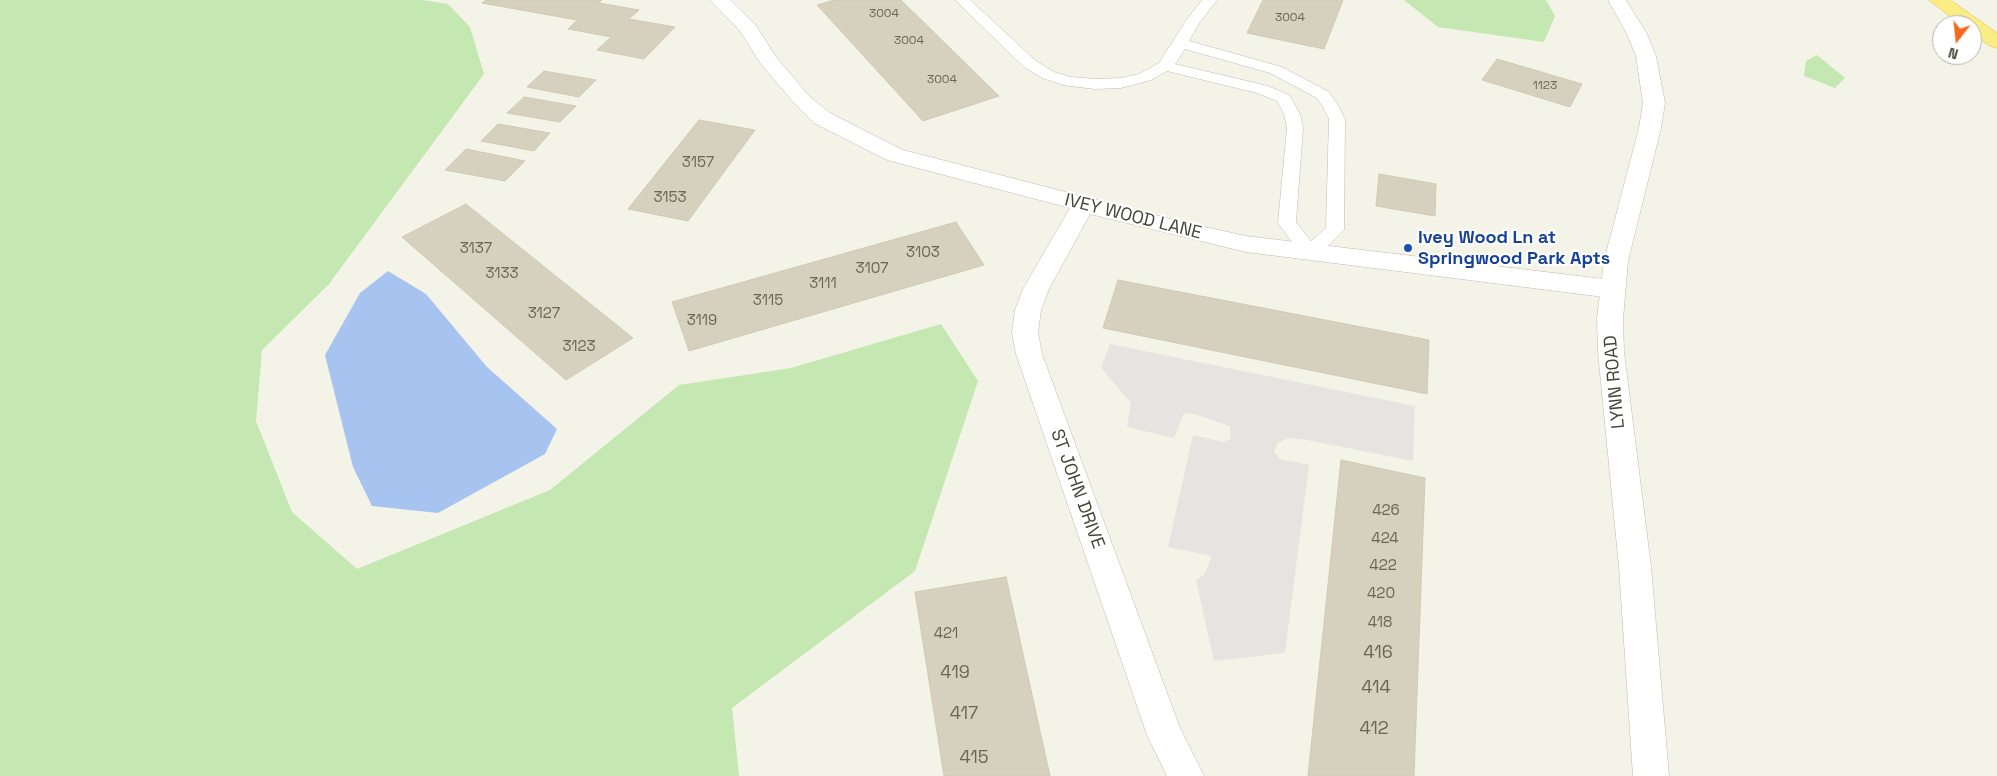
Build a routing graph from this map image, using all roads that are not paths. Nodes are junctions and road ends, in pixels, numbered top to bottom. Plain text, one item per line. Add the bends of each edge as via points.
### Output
1 (719, 0) edge
2 (962, 0) edge
3 (1210, 0) edge
4 (1617, 0) edge
5 (1938, 0) edge
6 (1997, 42) edge
7 (1180, 43) junction
8 (1165, 66) junction
9 (1084, 204) junction
10 (1310, 253) junction
11 (1612, 289) junction
12 (1186, 776) edge
13 (1651, 776) edge

1 - 9 street, IVEY WOOD LANE via 748,28 768,60 802,100 836,126 895,155
2 - 8 lane via 1030,64 1048,75 1070,82 1121,83
3 - 7 lane
4 - 11 street, LYNN ROAD via 1646,56 1654,103
5 - 6 highway
7 - 8 lane
7 - 10 lane via 1276,70 1322,95 1331,107 1337,119 1335,230
8 - 10 lane via 1262,89 1283,98 1295,128 1287,223
9 - 10 street, IVEY WOOD LANE via 1186,231
9 - 12 street, ST JOHN DRIVE via 1036,289 1028,310 1026,339 1165,735
10 - 11 street, IVEY WOOD LANE
11 - 13 street, LYNN ROAD via 1611,352 1635,567

